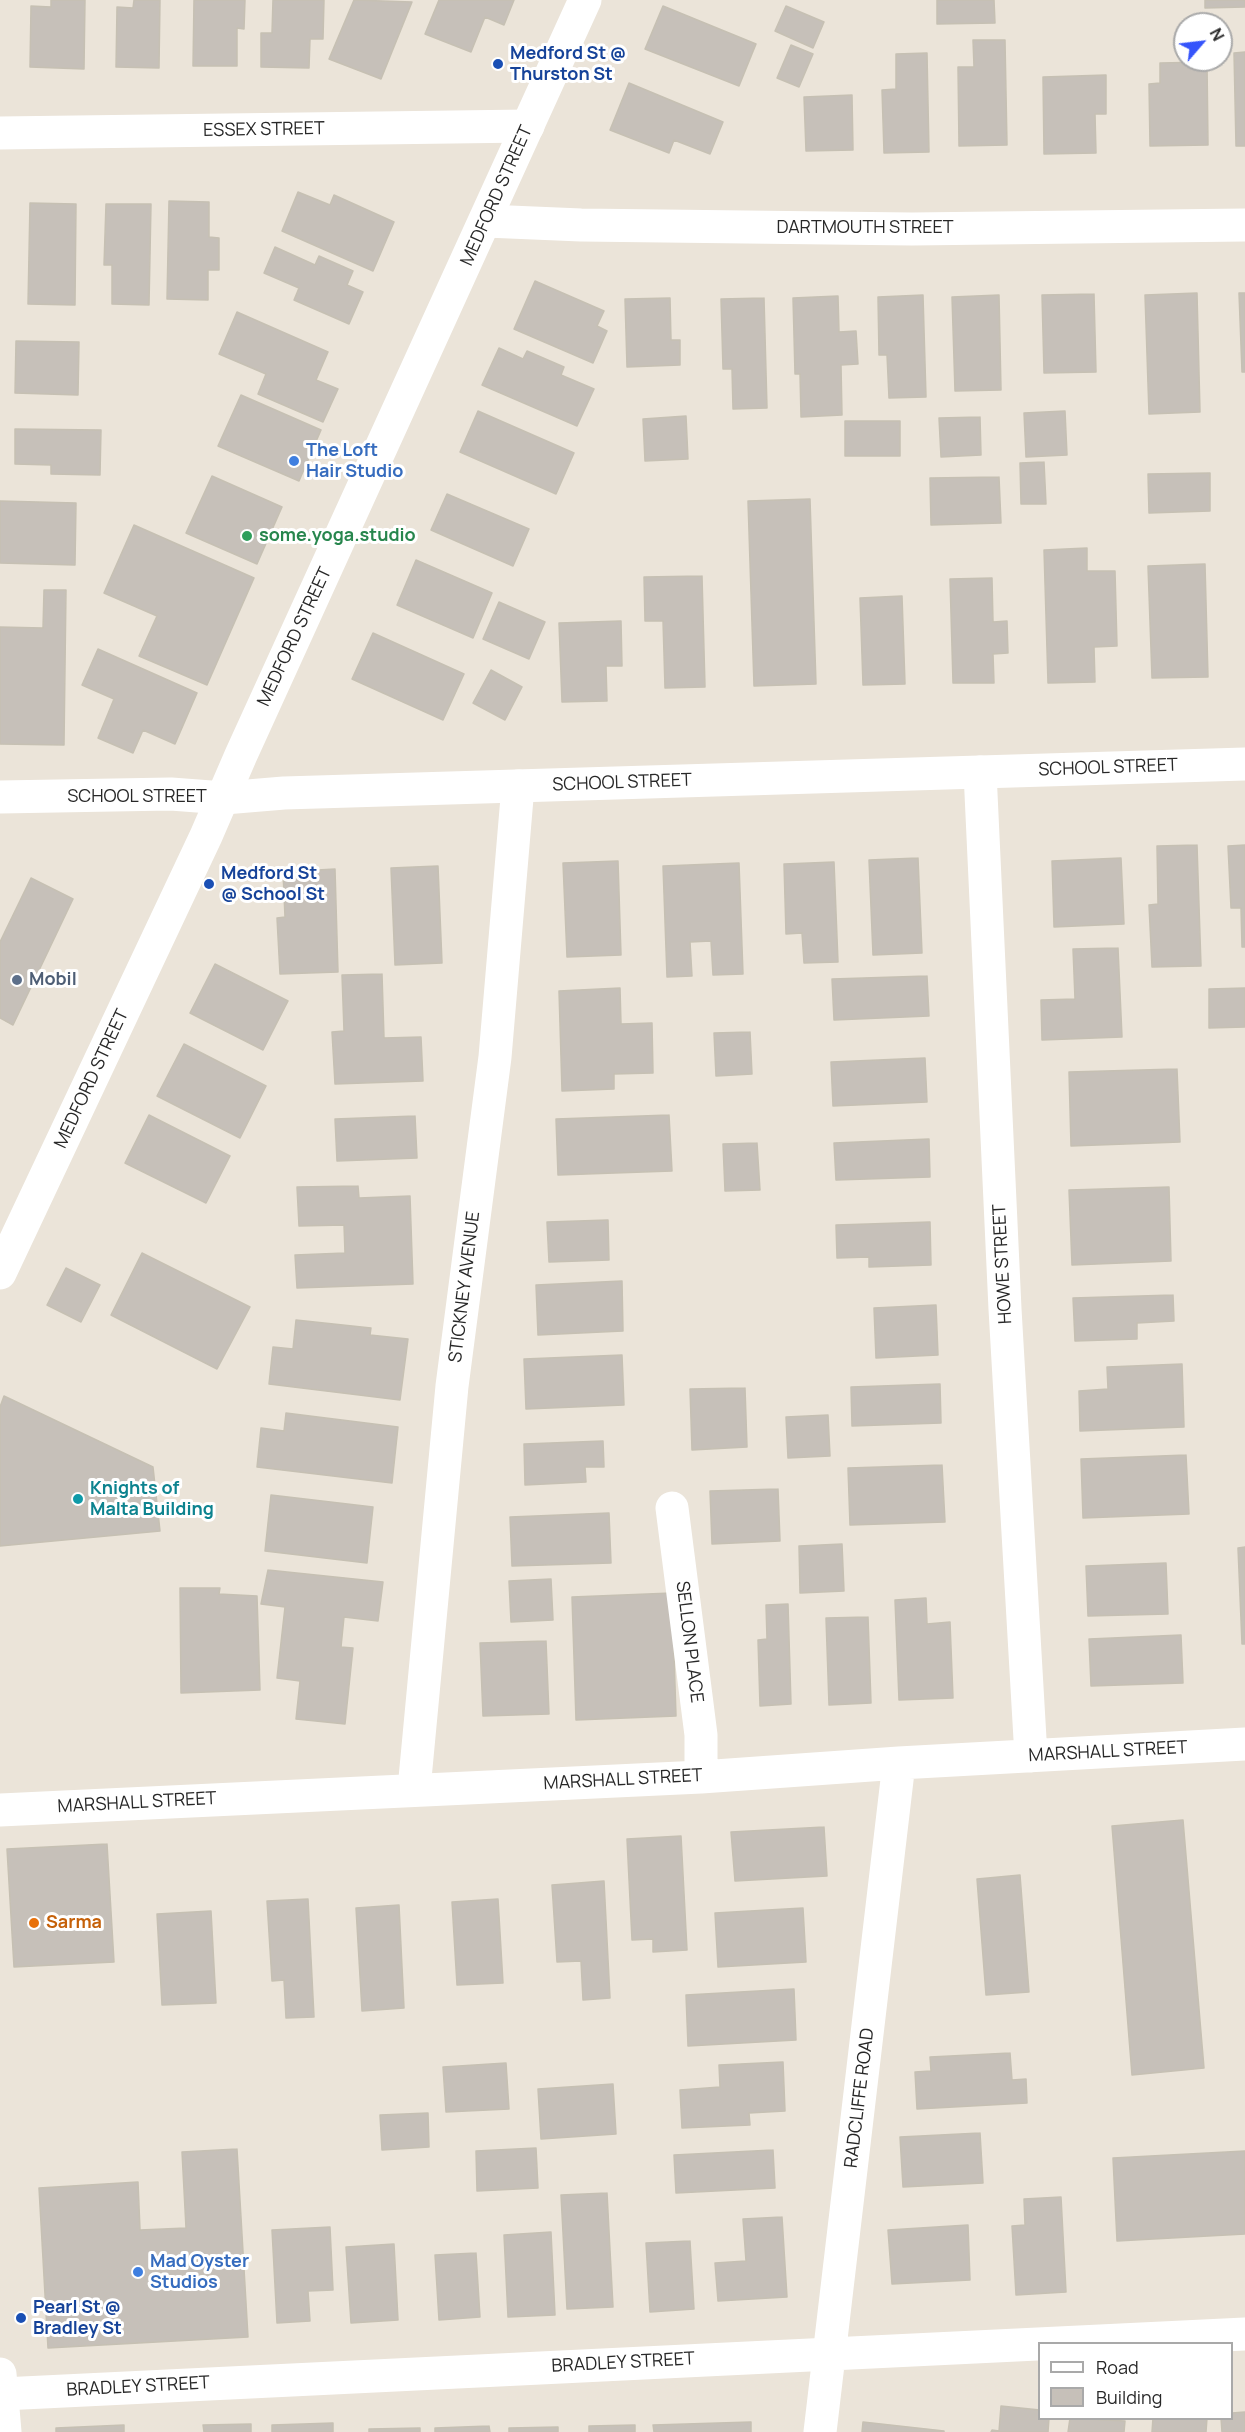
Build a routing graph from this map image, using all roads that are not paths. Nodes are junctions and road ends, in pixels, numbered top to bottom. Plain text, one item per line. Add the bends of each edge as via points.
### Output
1 (585, 0) edge
2 (528, 126) junction
3 (0, 133) edge
4 (486, 221) junction
5 (1245, 225) edge
6 (1245, 764) edge
7 (980, 772) junction
8 (518, 786) junction
9 (0, 797) edge
10 (224, 798) junction
11 (0, 1273) edge
12 (672, 1508) dead end
13 (1245, 1744) edge
14 (1031, 1756) junction
15 (899, 1763) junction
16 (701, 1777) junction
17 (414, 1789) junction
18 (0, 1810) edge
19 (1245, 2334) edge
20 (1061, 2342) edge
21 (1038, 2343) edge
22 (830, 2352) junction
23 (1, 2384) edge
24 (5, 2432) edge
25 (820, 2432) edge

1 - 2 street, MEDFORD STREET
2 - 3 street, ESSEX STREET
2 - 4 street, MEDFORD STREET
4 - 5 street, DARTMOUTH STREET via 912,230
4 - 10 street, MEDFORD STREET
6 - 7 street, SCHOOL STREET
7 - 8 street, SCHOOL STREET
7 - 14 street, HOWE STREET via 1004,1298
8 - 10 street, SCHOOL STREET
8 - 17 street, STICKNEY AVENUE via 495,1057 452,1386
9 - 10 street, SCHOOL STREET via 171,794
10 - 11 street, MEDFORD STREET
12 - 16 street, SELLON PLACE via 701,1735
13 - 14 street, MARSHALL STREET
14 - 15 street, MARSHALL STREET
15 - 16 street, MARSHALL STREET
15 - 22 street, RADCLIFFE ROAD
16 - 17 street, MARSHALL STREET
17 - 18 street, MARSHALL STREET
19 - 20 street, BRADLEY STREET
21 - 22 street, BRADLEY STREET
22 - 23 street, BRADLEY STREET
22 - 25 street, RADCLIFFE ROAD
23 - 24 street

